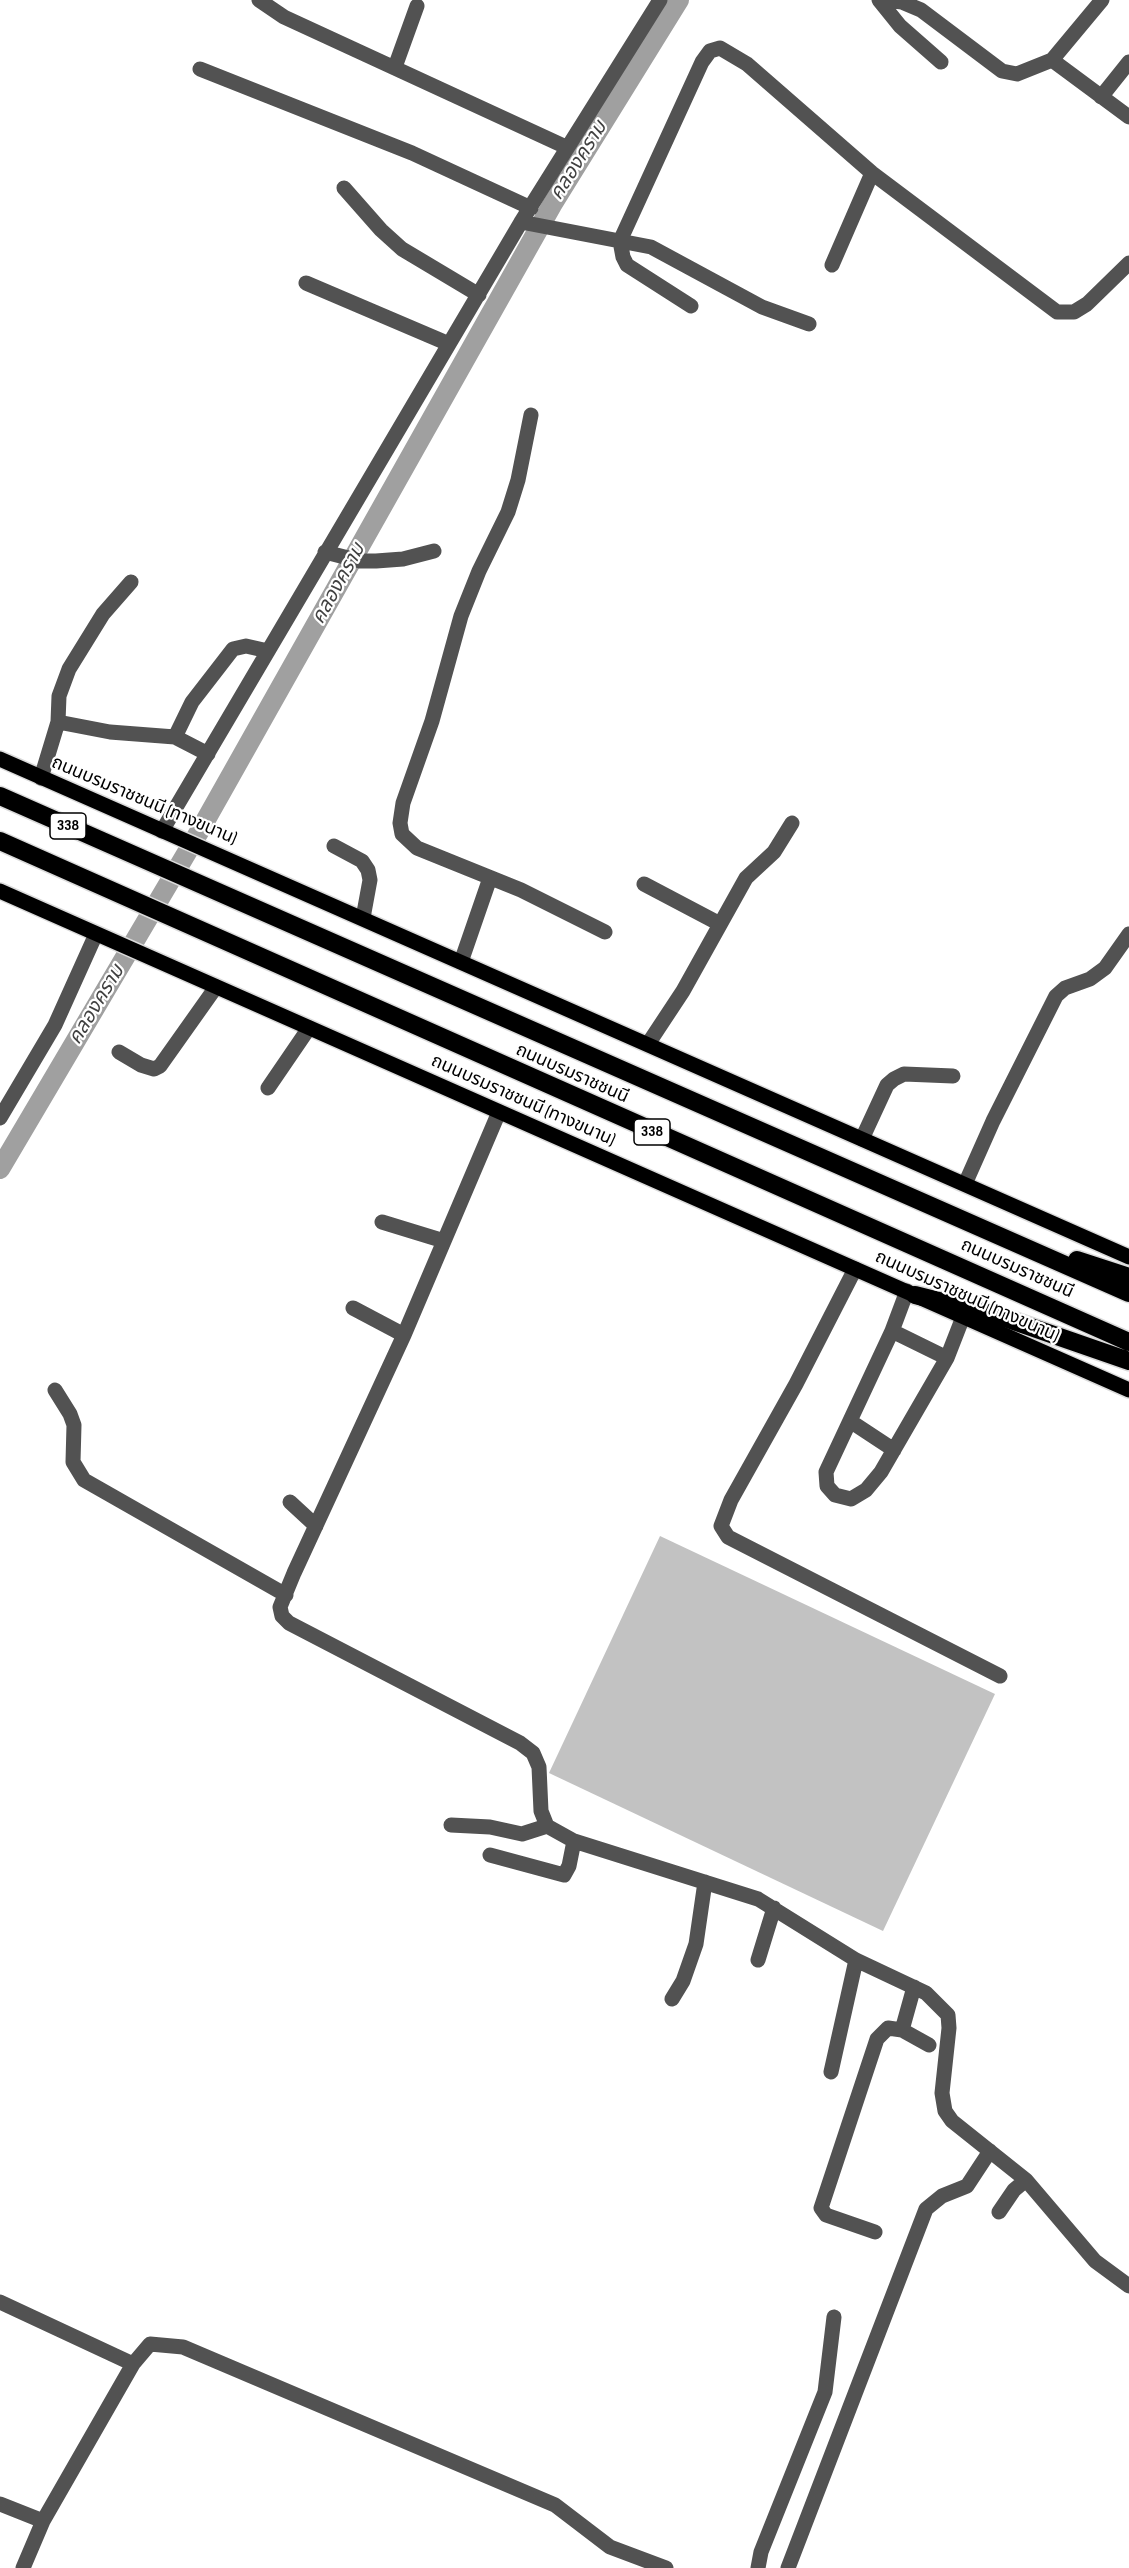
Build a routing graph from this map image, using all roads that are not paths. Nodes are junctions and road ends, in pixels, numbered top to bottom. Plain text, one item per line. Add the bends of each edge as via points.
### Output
1 (259, 0) edge
2 (660, 0) edge
3 (879, 0) edge
4 (886, 0) edge
5 (1102, 0) edge
6 (417, 6) dead end
7 (1052, 60) junction
8 (941, 62) dead end
9 (1129, 62) edge
10 (395, 67) junction
11 (200, 69) dead end
12 (1101, 97) junction
13 (1129, 117) edge
14 (566, 147) junction
15 (872, 173) junction
16 (344, 188) dead end
17 (531, 208) junction
18 (527, 223) junction
19 (620, 241) junction
20 (1129, 263) edge
21 (832, 265) dead end
22 (1122, 279) edge
23 (306, 282) dead end
24 (479, 295) junction
25 (691, 306) dead end
26 (809, 324) dead end
27 (449, 344) junction
28 (531, 415) dead end
29 (434, 551) dead end
30 (330, 554) junction
31 (131, 582) dead end
32 (268, 651) junction
33 (58, 722) junction
34 (175, 737) junction
35 (208, 754) junction
36 (0, 759) edge
37 (41, 778) junction
38 (0, 796) edge
39 (792, 823) dead end
40 (166, 832) junction
41 (0, 841) edge
42 (334, 846) dead end
43 (490, 878) junction
44 (644, 884) dead end
45 (0, 891) edge
46 (363, 918) junction
47 (718, 923) junction
48 (605, 932) dead end
49 (1129, 934) edge
50 (99, 935) junction
51 (461, 962) junction
52 (216, 987) junction
53 (309, 1028) junction
54 (648, 1044) junction
55 (119, 1052) dead end
56 (953, 1076) dead end
57 (268, 1088) dead end
58 (499, 1112) junction
59 (0, 1118) edge
60 (862, 1139) junction
61 (965, 1184) junction
62 (382, 1222) dead end
63 (992, 1234) junction
64 (444, 1241) junction
65 (1129, 1257) edge
66 (855, 1269) junction
67 (1129, 1277) edge
68 (911, 1293) junction
69 (1129, 1293) edge
70 (353, 1308) dead end
71 (963, 1317) junction
72 (892, 1331) junction
73 (404, 1335) junction
74 (1129, 1342) edge
75 (947, 1358) junction
76 (1129, 1361) edge
77 (55, 1390) dead end
78 (1129, 1390) edge
79 (850, 1421) junction
80 (894, 1450) junction
81 (290, 1502) dead end
82 (316, 1526) junction
83 (286, 1595) junction
84 (1000, 1677) dead end
85 (451, 1824) dead end
86 (548, 1826) junction
87 (574, 1841) junction
88 (490, 1855) dead end
89 (705, 1882) junction
90 (774, 1908) junction
91 (758, 1960) dead end
92 (856, 1960) junction
93 (914, 1987) junction
94 (672, 1999) dead end
95 (902, 2030) junction
96 (928, 2044) dead end
97 (831, 2072) dead end
98 (990, 2151) junction
99 (1026, 2180) junction
100 (999, 2212) dead end
101 (875, 2232) dead end
102 (1129, 2286) edge
103 (0, 2302) edge
104 (834, 2317) dead end
105 (133, 2364) junction
106 (0, 2504) edge
107 (44, 2521) junction
108 (23, 2568) edge
109 (666, 2568) edge
110 (758, 2568) edge
111 (788, 2568) edge

1 - 10 street via 284,16
2 - 14 street
3 - 8 street via 894,20
4 - 7 street via 921,10 1002,71 1017,74
5 - 7 street
6 - 10 street
7 - 12 street
9 - 12 street
10 - 14 street
11 - 17 street via 412,153
12 - 13 street
14 - 17 street
15 - 19 street via 747,64 720,48 710,51 702,62
15 - 21 street
15 - 22 street via 1057,312 1074,312
16 - 24 street via 402,249
17 - 18 street
18 - 19 street
18 - 24 street
19 - 25 street via 627,265
19 - 26 street via 651,247 762,307
20 - 22 street
23 - 27 street
24 - 27 street
27 - 30 street
28 - 43 street via 508,512 461,616 400,823 402,834 417,848
29 - 30 street via 403,559 360,561
30 - 32 street
31 - 33 street via 103,614 69,669 59,696
32 - 34 street via 246,646 233,649 192,702
32 - 35 street
33 - 34 street via 110,732
33 - 37 street
34 - 35 street
35 - 40 street
36 - 37 main road, ถนนบรมราชชนนี (ทางขนาน) / 338
37 - 40 main road, ถนนบรมราชชนนี (ทางขนาน) / 338
38 - 63 highway, ถนนบรมราชชนนี / 338
39 - 47 street via 774,852 746,879
40 - 46 main road, ถนนบรมราชชนนี (ทางขนาน) / 338
41 - 74 highway, ถนนบรมราชชนนี / 338
42 - 46 street via 362,861 368,870 370,880
43 - 48 street
43 - 51 street
44 - 47 street
45 - 50 main road, ถนนบรมราชชนนี (ทางขนาน) / 338
46 - 51 main road, ถนนบรมราชชนนี (ทางขนาน) / 338
47 - 54 street via 683,991
49 - 61 street via 1105,968 1056,996
50 - 52 main road, ถนนบรมราชชนนี (ทางขนาน) / 338
50 - 59 street via 55,1024
51 - 54 main road, ถนนบรมราชชนนี (ทางขนาน) / 338
52 - 53 main road, ถนนบรมราชชนนี (ทางขนาน) / 338
52 - 55 street via 160,1066 154,1069 141,1065
53 - 57 street
53 - 58 main road, ถนนบรมราชชนนี (ทางขนาน) / 338
54 - 60 main road, ถนนบรมราชชนนี (ทางขนาน) / 338
56 - 60 street via 904,1074 894,1079 887,1085
58 - 64 street
58 - 66 main road, ถนนบรมราชชนนี (ทางขนาน) / 338
60 - 61 main road, ถนนบรมราชชนนี (ทางขนาน) / 338
61 - 65 main road, ถนนบรมราชชนนี (ทางขนาน) / 338
62 - 64 street
63 - 67 highway
63 - 69 highway, ถนนบรมราชชนนี / 338
64 - 73 street
66 - 68 main road, ถนนบรมราชชนนี (ทางขนาน) / 338
66 - 84 street via 731,1500 721,1526 728,1537
68 - 71 main road, ถนนบรมราชชนนี (ทางขนาน) / 338
68 - 72 street
68 - 76 highway via 999,1316
70 - 73 street
71 - 75 street
71 - 78 main road, ถนนบรมราชชนนี (ทางขนาน) / 338
72 - 75 street
72 - 79 street
73 - 82 street
75 - 80 street
77 - 83 street via 74,1425 73,1462 84,1480
79 - 80 street
79 - 80 street via 826,1472 827,1486 835,1495 851,1499 866,1490
81 - 82 street
82 - 83 street
83 - 86 street via 280,1607 289,1623 533,1753 539,1767 541,1811
85 - 86 street via 522,1834
86 - 87 street
87 - 88 street via 564,1875
87 - 89 street
89 - 90 street
89 - 94 street via 696,1944
90 - 91 street
90 - 92 street
92 - 93 street
92 - 97 street
93 - 95 street
93 - 98 street via 948,2014 942,2093 945,2111
95 - 96 street
95 - 101 street via 888,2028 877,2039 821,2208 826,2214
98 - 99 street
98 - 111 street via 967,2186 942,2196 926,2209
99 - 100 street
99 - 102 street via 1095,2261
103 - 105 street
104 - 110 street via 825,2391
105 - 107 street
105 - 109 street via 150,2344 183,2347 555,2505 609,2547
106 - 107 street
107 - 108 street

